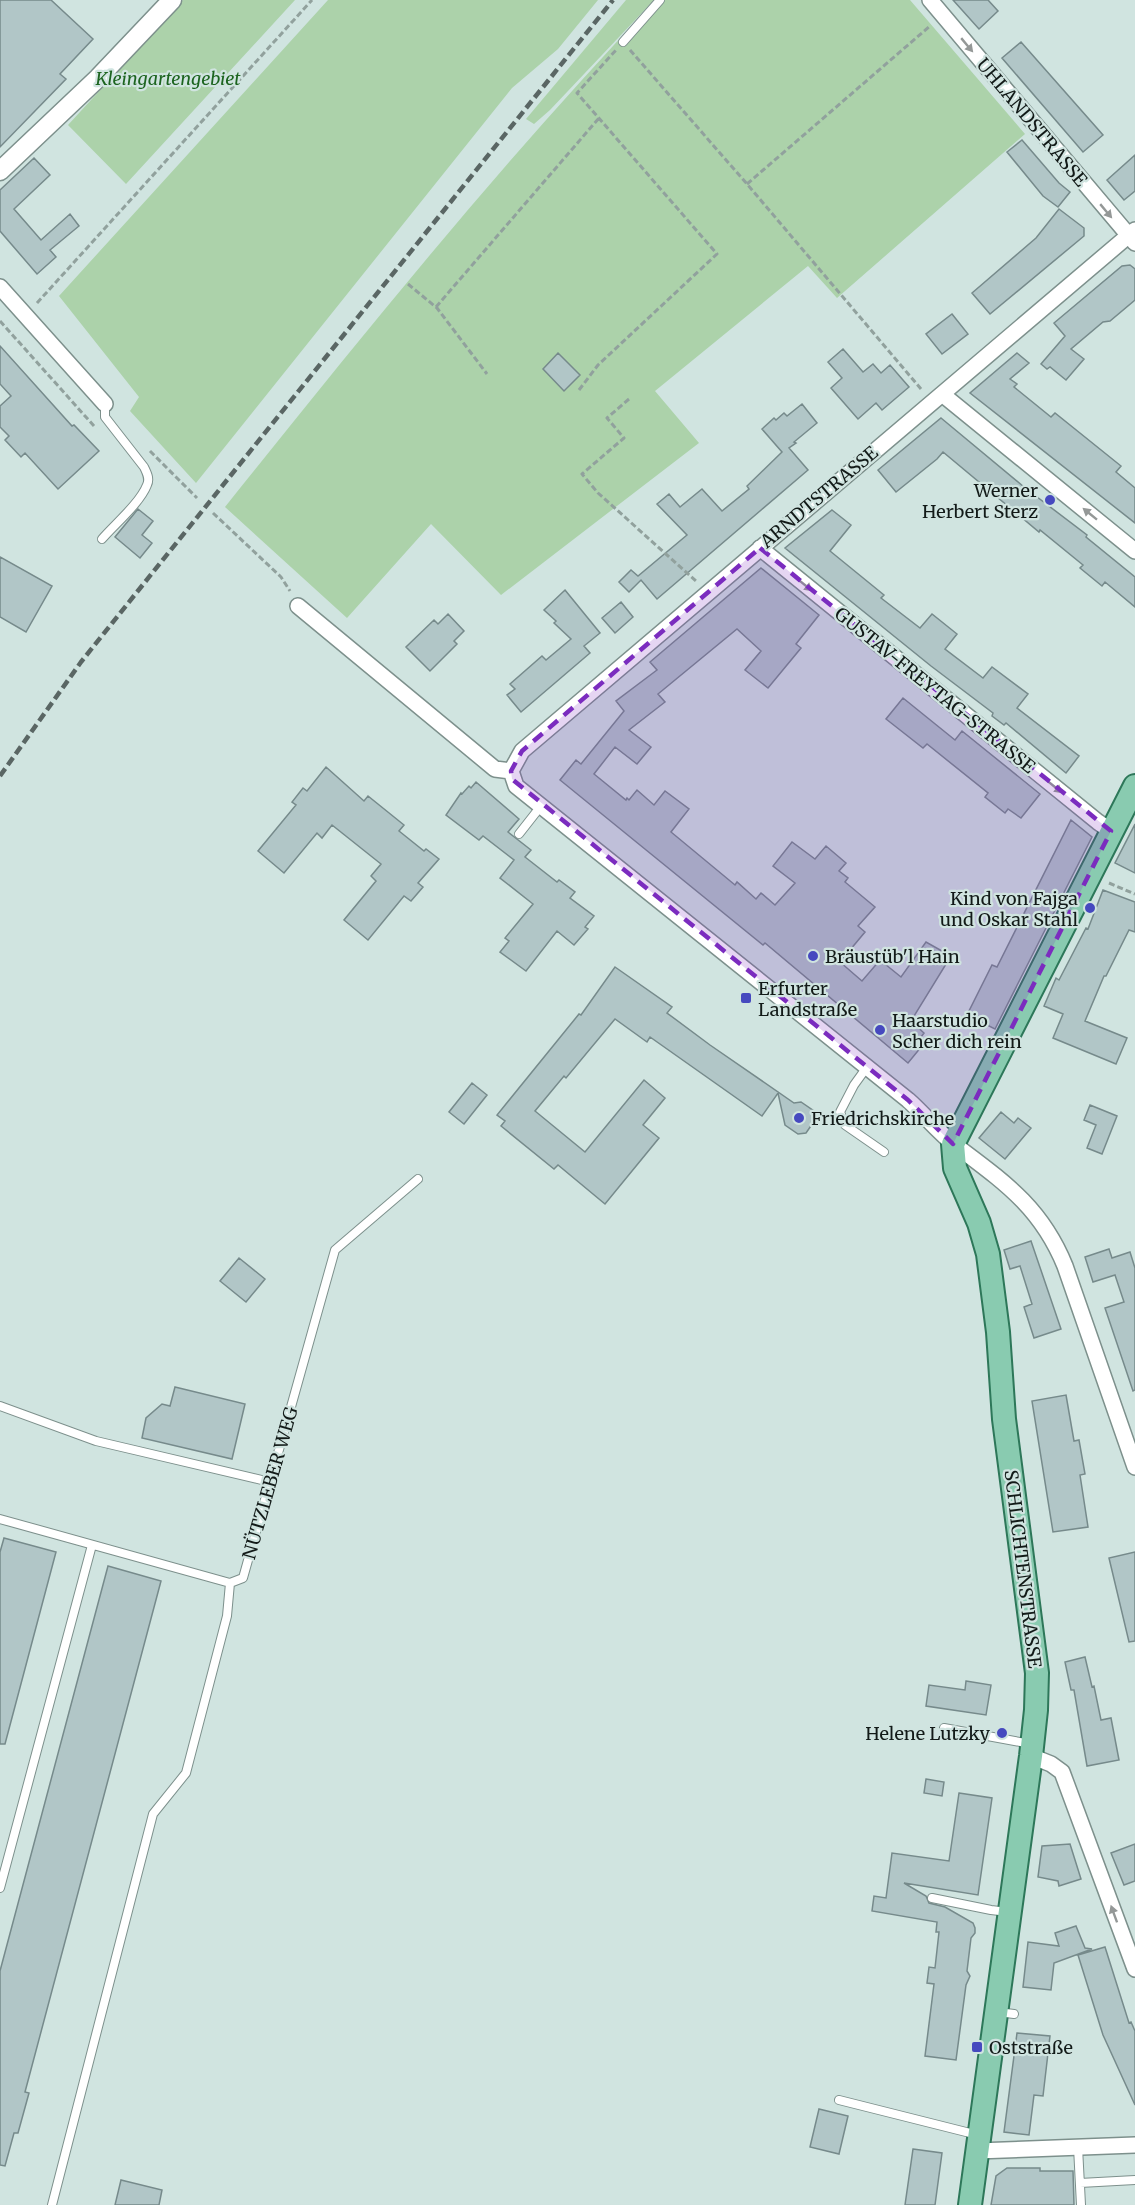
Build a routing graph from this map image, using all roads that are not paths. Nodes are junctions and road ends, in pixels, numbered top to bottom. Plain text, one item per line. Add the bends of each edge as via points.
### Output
1 (172, 0) edge
2 (660, 0) edge
3 (930, 0) edge
4 (623, 42) road end
5 (0, 171) edge
6 (1133, 237) edge
7 (0, 287) edge
8 (937, 398) junction
9 (105, 404) joint
10 (102, 538) dead end
11 (760, 548) junction
12 (1135, 551) edge
13 (298, 606) road end
14 (511, 771) junction
15 (1135, 786) edge
16 (541, 806) junction
17 (1111, 831) junction
18 (519, 834) dead end
19 (867, 1067) junction
20 (953, 1144) junction
21 (884, 1152) dead end
22 (418, 1179) dead end
23 (0, 1406) edge
24 (1135, 1467) edge
25 (270, 1482) junction
26 (0, 1519) edge
27 (92, 1545) junction
28 (230, 1583) junction
29 (944, 1728) dead end
30 (1032, 1750) junction
31 (0, 1888) edge
32 (932, 1898) dead end
33 (1010, 1912) junction
34 (1135, 1969) edge
35 (839, 2100) dead end
36 (978, 2143) junction
37 (1135, 2145) edge
38 (1078, 2147) junction
39 (1135, 2180) edge
40 (1080, 2182) junction
41 (52, 2205) edge
42 (970, 2205) edge
43 (1081, 2205) edge

1 - 5 street via 98,78
2 - 4 lane
3 -> 6 street, UHLANDSTRASSE
6 - 8 street, ARNDTSTRASSE
7 - 9 street
8 - 11 street, ARNDTSTRASSE
12 -> 8 street
9 - 10 lane via 105,417 144,467 148,484
11 - 14 street, ARNDTSTRASSE via 522,751
11 -> 17 street, GUSTAV-FREYTAG-STRASSE
13 - 14 street via 495,769
14 - 16 street via 516,786
15 - 17 main road
16 - 18 lane
16 - 19 street
17 - 20 main road
19 - 20 street
19 - 21 lane via 840,1112 845,1125
20 - 24 street via 1023,1201 1057,1245
20 - 30 main road, SCHLICHTENSTRASSE via 955,1168 988,1254 1004,1419 1037,1673
22 - 25 lane, NÜTZLEBER WEG via 335,1250
23 - 25 lane via 96,1441
25 - 28 lane, NÜTZLEBER WEG via 243,1578
26 - 27 lane
27 - 28 lane
27 - 31 lane
28 - 41 lane via 227,1616 186,1773 153,1814
29 - 30 lane
30 - 33 main road
34 -> 30 street via 1062,1772
32 - 33 lane
33 - 36 main road via 1005,2013
35 - 36 lane
36 - 38 street
36 - 42 main road
37 - 38 street
38 - 40 lane
39 - 40 lane
40 - 43 lane

